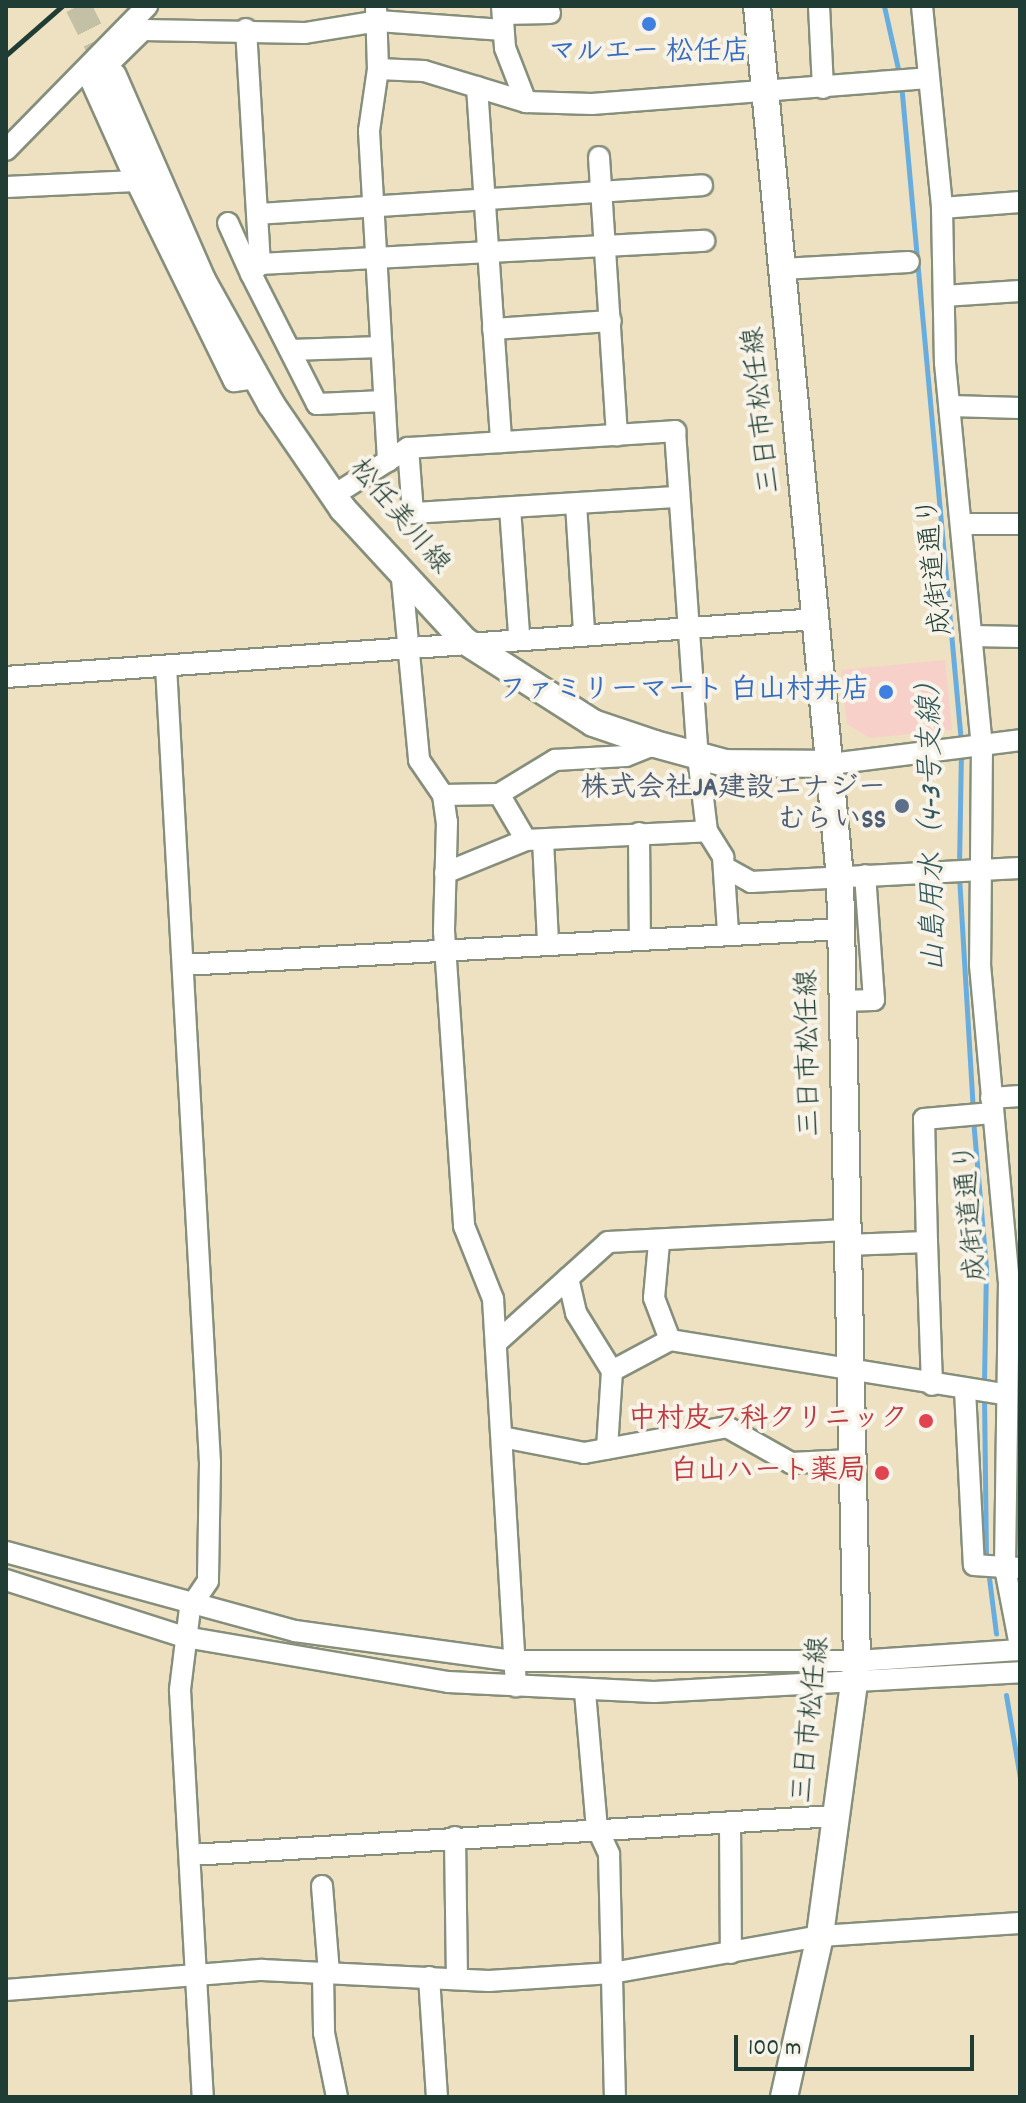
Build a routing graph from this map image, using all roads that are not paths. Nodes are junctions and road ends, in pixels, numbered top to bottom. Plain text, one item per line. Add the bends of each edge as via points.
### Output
1 (147, 6) edge
2 (757, 6) edge
3 (819, 6) edge
4 (922, 6) edge
5 (550, 13) dead end
6 (377, 14) edge
7 (503, 17) edge
8 (246, 29) junction
9 (378, 69) junction
10 (113, 76) tunnel mouth
11 (928, 78) junction
12 (477, 87) junction
13 (823, 88) junction
14 (765, 95) junction
15 (526, 102) junction
16 (6, 150) edge
17 (599, 157) dead end
18 (136, 181) junction
19 (702, 185) dead end
20 (6, 187) edge
21 (604, 192) junction
22 (485, 201) junction
23 (1020, 202) edge
24 (942, 208) junction
25 (373, 209) junction
26 (258, 214) junction
27 (228, 223) dead end
28 (704, 241) dead end
29 (607, 245) junction
30 (488, 251) junction
31 (376, 257) junction
32 (909, 262) dead end
33 (256, 269) junction
34 (782, 269) junction
35 (1020, 291) edge
36 (944, 296) junction
37 (611, 321) junction
38 (493, 329) junction
39 (381, 347) junction
40 (290, 350) junction
41 (257, 378) junction
42 (384, 401) junction
43 (950, 406) junction
44 (1020, 408) edge
45 (617, 435) junction
46 (501, 442) junction
47 (408, 448) junction
48 (388, 461) junction
49 (334, 495) junction
50 (678, 497) junction
51 (576, 504) junction
52 (510, 508) junction
53 (962, 524) junction
54 (1020, 524) edge
55 (402, 579) junction
56 (817, 619) junction
57 (689, 624) junction
58 (584, 632) junction
59 (519, 635) junction
60 (972, 636) junction
61 (1020, 637) edge
62 (465, 641) junction
63 (414, 648) junction
64 (166, 666) junction
65 (6, 677) edge
66 (1020, 740) edge
67 (655, 744) junction
68 (968, 746) junction
69 (698, 756) junction
70 (831, 764) junction
71 (499, 794) junction
72 (443, 795) junction
73 (707, 831) junction
74 (639, 833) junction
75 (534, 840) junction
76 (724, 867) junction
77 (964, 868) junction
78 (1020, 868) edge
79 (445, 873) junction
80 (853, 876) junction
81 (841, 929) junction
82 (728, 933) junction
83 (640, 938) junction
84 (548, 943) junction
85 (448, 949) junction
86 (183, 965) junction
87 (842, 1001) junction
88 (1020, 1096) edge
89 (989, 1108) junction
90 (846, 1238) junction
91 (927, 1242) junction
92 (659, 1243) junction
93 (568, 1278) junction
94 (1014, 1319) edge
95 (670, 1340) junction
96 (496, 1343) junction
97 (612, 1371) junction
98 (848, 1371) junction
99 (932, 1385) junction
100 (984, 1392) junction
101 (502, 1437) junction
102 (607, 1449) junction
103 (851, 1460) junction
104 (6, 1552) edge
105 (1000, 1565) edge
106 (6, 1580) edge
107 (190, 1608) junction
108 (185, 1637) junction
109 (1020, 1648) edge
110 (513, 1661) junction
111 (854, 1672) junction
112 (1020, 1672) edge
113 (516, 1686) junction
114 (585, 1692) junction
115 (835, 1816) junction
116 (730, 1822) junction
117 (597, 1828) junction
118 (455, 1837) junction
119 (191, 1855) junction
120 (322, 1886) dead end
121 (1020, 1923) edge
122 (820, 1936) junction
123 (731, 1953) junction
124 (326, 1973) junction
125 (612, 1973) junction
126 (196, 1974) junction
127 (429, 1977) junction
128 (457, 1979) junction
129 (6, 1990) edge
130 (203, 2097) edge
131 (337, 2097) edge
132 (437, 2097) edge
133 (615, 2097) edge
134 (784, 2097) edge

1 - 16 street
2 - 14 main road, 三日市松任線
3 - 13 street
4 - 11 street, 成街道通り
5 - 7 street
6 - 7 street
6 - 8 street via 331,32
6 - 9 street
7 - 15 street
8 - 18 street via 143,30 91,81
8 - 26 street
9 - 12 street via 424,71
9 - 25 street via 369,131
10 - 41 main road, 松任美川線 via 202,280
11 - 13 street
11 - 24 street, 成街道通り
12 - 15 street
12 - 22 street
13 - 14 street
14 - 15 street
14 - 34 main road, 三日市松任線
17 - 21 street
18 - 20 street
18 - 41 street via 234,381
19 - 21 street
21 - 22 street
21 - 29 street
22 - 25 street
22 - 30 street
23 - 24 street
24 - 36 street, 成街道通り
25 - 26 street
25 - 31 street
26 - 33 street
27 - 33 street
28 - 29 street
29 - 30 street
29 - 37 street
30 - 31 street
30 - 38 street
31 - 33 street
31 - 39 street
32 - 34 street
33 - 40 street
34 - 56 main road, 三日市松任線
35 - 36 street
36 - 43 street, 成街道通り
37 - 38 street
37 - 45 street
38 - 46 street
39 - 40 street
39 - 42 street
40 - 42 street via 317,404
41 - 49 main road, 松任美川線
42 - 48 street
43 - 44 street
43 - 53 street, 成街道通り
45 - 46 street
45 - 50 street via 675,431
46 - 47 street
47 - 48 street
47 - 52 street via 413,513
48 - 49 street
49 - 55 main road, 松任美川線
50 - 51 street
50 - 57 street
51 - 52 street
51 - 58 street
52 - 59 street
53 - 54 street
53 - 60 street, 成街道通り
55 - 62 main road, 松任美川線
55 - 63 street
56 - 57 street
56 - 70 main road, 三日市松任線
57 - 58 street
57 - 69 street
58 - 59 street
59 - 62 street
60 - 61 street
60 - 68 street, 成街道通り
62 - 63 street
62 - 67 main road, 松任美川線 via 593,723
63 - 64 street
63 - 72 street via 419,760
64 - 65 street
64 - 86 street
66 - 68 street
67 - 69 main road, 松任美川線
67 - 71 street via 626,756 555,760
68 - 70 street
68 - 77 street, 成街道通り
69 - 70 main road, 松任美川線
69 - 73 street
70 - 80 main road, 三日市松任線
71 - 72 street
71 - 75 street via 511,826
72 - 79 street
73 - 74 street
73 - 76 street
74 - 75 street
74 - 83 street
75 - 79 street
75 - 84 street
76 - 80 street via 751,882
76 - 82 street
77 - 78 street
77 - 80 street
77 - 89 street, 成街道通り
79 - 85 street
80 - 81 main road, 三日市松任線
80 - 87 street via 874,1000
81 - 82 street
81 - 87 main road, 三日市松任線
82 - 83 street
83 - 84 street
84 - 85 street
85 - 86 street
85 - 96 street via 464,1226 493,1299
86 - 107 street via 210,1463 208,1581
87 - 90 main road, 三日市松任線
88 - 89 street
89 - 91 street via 924,1119
89 - 94 street, 成街道通り
90 - 91 street
90 - 92 street
90 - 98 main road, 三日市松任線
91 - 99 street
92 - 93 street via 608,1242
92 - 95 street via 654,1298
93 - 96 street
93 - 97 street via 576,1313
94 - 100 street, 成街道通り
95 - 97 street
95 - 98 street
96 - 101 street
97 - 102 street
98 - 99 street
98 - 103 main road, 三日市松任線
99 - 100 street
100 - 105 street, 成街道通り
100 - 105 street via 974,1565
101 - 102 street via 584,1453
101 - 110 street
102 - 103 street via 727,1427 791,1463
103 - 111 main road, 三日市松任線
104 - 107 street
105 - 109 street, 成街道通り
106 - 108 street
107 - 108 street
107 - 110 street via 295,1631
108 - 113 street via 345,1668
108 - 119 street via 180,1690
109 - 111 street
110 - 111 street
110 - 113 street
111 - 112 street
111 - 114 street
111 - 115 main road, 三日市松任線
113 - 114 street
114 - 117 street
115 - 116 street
115 - 122 main road, 三日市松任線
116 - 117 street
116 - 123 street
117 - 118 street
117 - 125 street via 609,1854
118 - 119 street
118 - 128 street
119 - 126 street
120 - 124 street
121 - 122 street
122 - 123 street
122 - 134 main road, 三日市松任線
123 - 125 street
124 - 126 street
124 - 127 street
124 - 131 street via 324,2033
125 - 128 street
125 - 133 street
126 - 129 street
126 - 130 street
127 - 128 street
127 - 132 street

